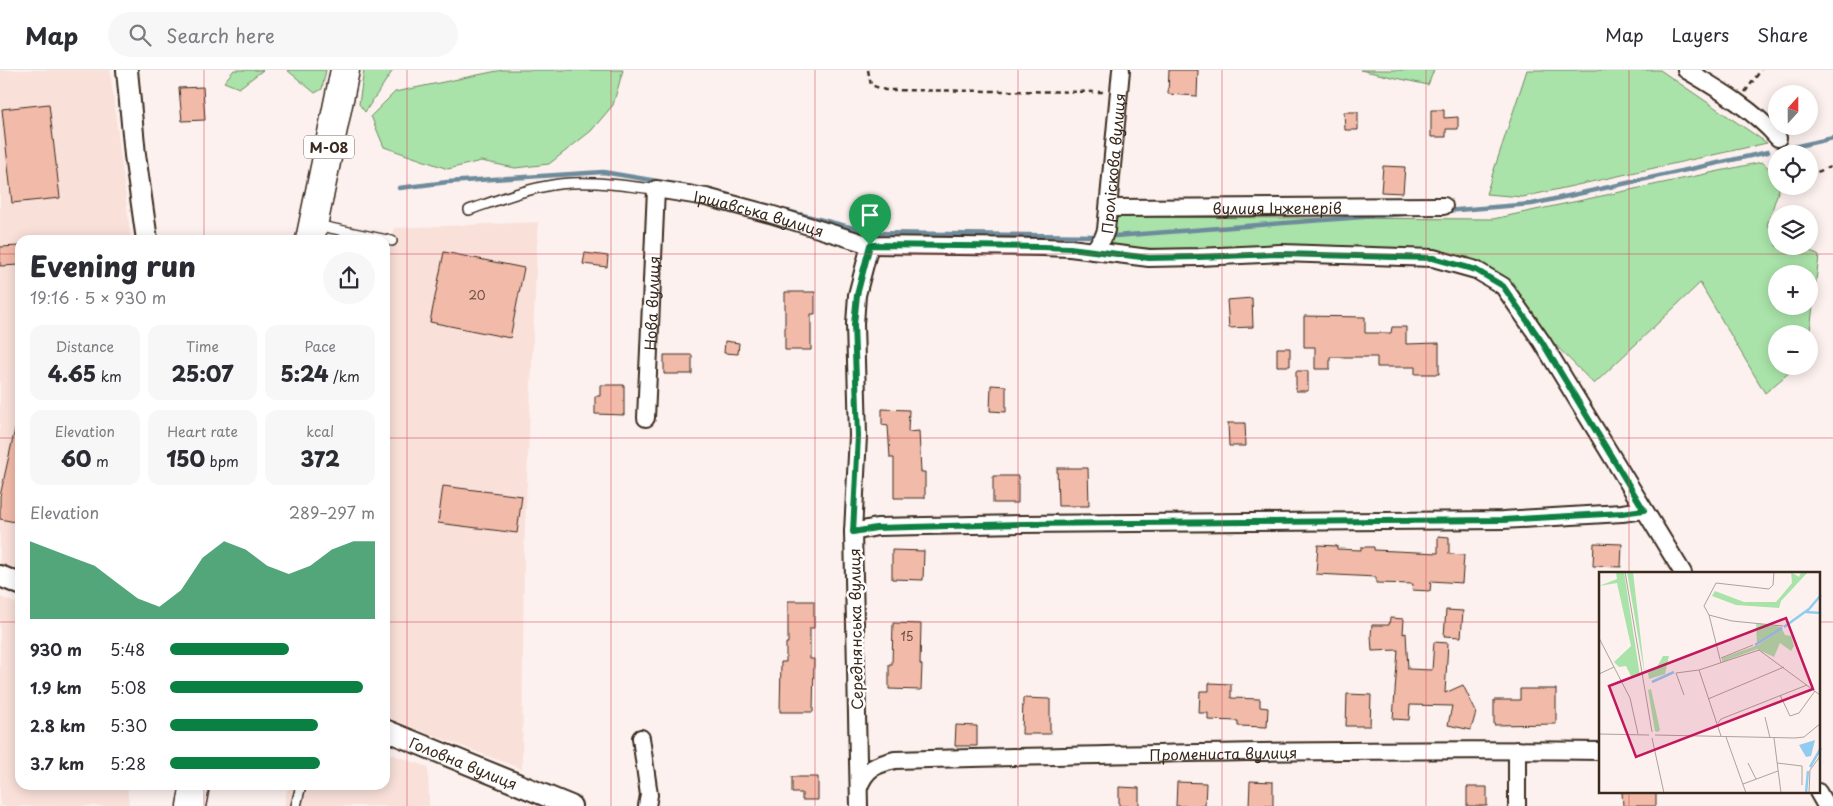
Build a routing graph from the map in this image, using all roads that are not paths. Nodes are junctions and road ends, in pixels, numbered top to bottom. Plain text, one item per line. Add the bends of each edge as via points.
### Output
1 (127, 70) edge
2 (344, 70) edge
3 (1121, 70) edge
4 (1686, 70) edge
5 (1778, 138) dead end
6 (656, 189) junction
7 (1444, 206) dead end
8 (1109, 208) junction
9 (469, 210) dead end
10 (311, 232) edge
11 (146, 235) edge
12 (338, 235) edge
13 (870, 245) junction
14 (1093, 251) junction
15 (646, 418) dead end
16 (1644, 510) junction
17 (853, 532) junction
18 (1682, 572) edge
19 (0, 576) edge
20 (15, 582) edge
21 (390, 732) edge
22 (641, 738) dead end
23 (1517, 750) junction
24 (1599, 751) edge
25 (859, 786) junction
26 (194, 790) edge
27 (300, 790) edge
28 (1819, 794) edge
29 (192, 806) edge
30 (296, 806) edge
31 (571, 806) edge
32 (647, 806) edge
33 (859, 806) edge
34 (1517, 806) edge
35 (1826, 806) edge

1 - 11 street
2 - 10 highway, М-08
3 - 8 street, Проліскова вулиця
4 - 5 street via 1737,103 1768,126
6 - 9 lane via 588,183 558,184
6 - 13 street, Іршавська вулиця via 706,197
6 - 15 street, Нова вулиця
7 - 8 street, вулиця Інженерів
8 - 14 street, Проліскова вулиця via 1104,238
10 - 12 lane
13 - 14 street, Іршавська вулиця via 1043,247
13 - 17 street, Середнянська вулиця via 857,295 854,324 858,436
14 - 16 street, Іршавська вулиця via 1149,258 1281,254 1433,258 1476,270 1503,286 1542,342
16 - 17 street via 1503,520 1020,524 876,528
16 - 18 street, Іршавська вулиця
17 - 25 street, Середнянська вулиця
19 - 20 street
21 - 31 street, Головна вулиця
22 - 32 street via 649,795
23 - 24 street, Промениста вулиця
23 - 25 street, Промениста вулиця via 1290,750 895,760 868,770
23 - 34 street
25 - 33 street, Середнянська вулиця
26 - 29 highway
27 - 30 lane
28 - 35 street

